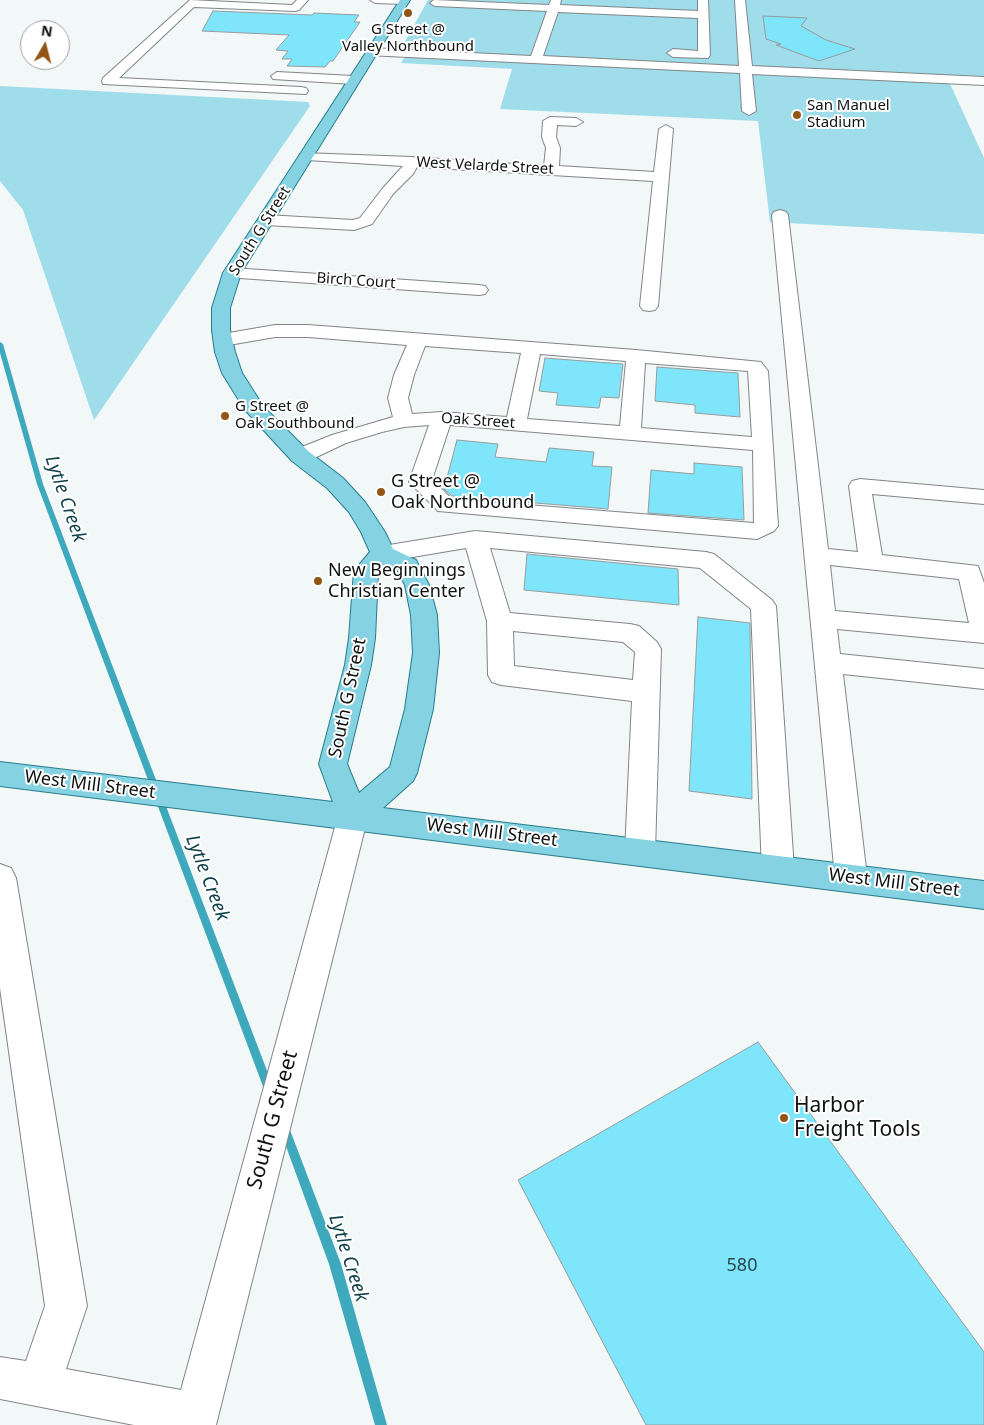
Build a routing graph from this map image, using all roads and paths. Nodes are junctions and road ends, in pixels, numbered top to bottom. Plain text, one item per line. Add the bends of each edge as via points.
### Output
1 (303, 0) edge
2 (375, 0) edge
3 (703, 0) edge
4 (740, 0) edge
5 (404, 1) edge
6 (194, 2) edge
7 (435, 3) dead end
8 (554, 4) edge
9 (703, 15) junction
10 (539, 47) junction
11 (555, 47) dead end
12 (371, 52) junction
13 (661, 53) dead end
14 (704, 55) junction
15 (536, 60) junction
16 (703, 68) junction
17 (747, 70) junction
18 (245, 74) dead end
19 (263, 75) dead end
20 (934, 78) junction
21 (353, 80) junction
22 (984, 81) edge
23 (234, 88) junction
24 (301, 91) dead end
25 (940, 95) dead end
26 (749, 111) dead end
27 (576, 122) dead end
28 (666, 129) dead end
29 (307, 156) junction
30 (412, 161) junction
31 (551, 169) junction
32 (662, 177) junction
33 (780, 215) dead end
34 (266, 220) junction
35 (232, 273) junction
36 (479, 290) dead end
37 (649, 306) dead end
38 (223, 340) junction
39 (418, 340) junction
40 (532, 348) junction
41 (636, 356) junction
42 (442, 418) junction
43 (404, 421) junction
44 (516, 423) junction
45 (630, 433) junction
46 (763, 444) junction
47 (300, 456) junction
48 (984, 497) edge
49 (475, 539) junction
50 (383, 554) junction
51 (817, 556) junction
52 (871, 562) junction
53 (822, 619) junction
54 (500, 621) junction
55 (984, 633) edge
56 (828, 663) junction
57 (984, 679) edge
58 (645, 692) junction
59 (0, 774) edge
60 (353, 816) junction
61 (640, 852) junction
62 (778, 870) junction
63 (851, 877) junction
64 (0, 878) edge
65 (984, 895) edge
66 (20, 1382) edge
67 (195, 1420) edge

1 - 6 street via 295,8
2 - 5 street
3 - 9 street
4 - 17 street
5 - 12 main road, South G Street
6 - 23 street via 108,81
7 - 8 street
8 - 9 street
8 - 10 street
9 - 14 street
10 - 11 street
10 - 15 street
12 - 15 street
12 - 21 main road, South G Street
13 - 14 street
14 - 16 street
15 - 16 street
16 - 17 street
17 - 20 street
17 - 26 street
18 - 23 street
19 - 21 street
20 - 22 street
20 - 25 street
21 - 29 main road, South G Street
23 - 24 street
27 - 31 street via 550,121
28 - 32 street
29 - 30 street, West Velarde Street
29 - 34 main road, South G Street
30 - 31 street, West Velarde Street
30 - 34 street via 408,171 366,221 354,225
31 - 32 street, West Velarde Street
32 - 37 street
33 - 51 street
34 - 35 main road, South G Street
35 - 36 street, Birch Court
35 - 38 main road, South G Street via 221,308
38 - 39 street via 275,331
38 - 47 main road, South G Street via 232,374 255,410
39 - 40 street
39 - 43 street via 398,398
40 - 41 street
40 - 44 street
41 - 45 street
41 - 46 street via 754,366 758,372
42 - 43 street, Oak Street
42 - 44 street, Oak Street
42 - 46 street via 420,482 446,506 757,532 766,526
43 - 47 street, Oak Street via 339,439
44 - 45 street, Oak Street
45 - 46 street, Oak Street
47 - 50 main road, South G Street via 334,483 357,507
48 - 52 street via 860,486
49 - 50 street
49 - 54 street
49 - 62 street via 706,560 763,606
50 - 60 main road, South G Street via 366,571 358,665 333,764
50 - 60 main road via 407,566 417,586 424,615 426,653 423,680 403,772
51 - 52 street
51 - 53 street
52 - 55 street via 969,572
53 - 55 street
53 - 56 street
54 - 58 street via 630,633 648,649
54 - 58 street via 501,675
56 - 57 street
56 - 63 street
58 - 61 street
59 - 60 main road, West Mill Street
60 - 61 main road, West Mill Street
60 - 67 street, South G Street
61 - 62 main road, West Mill Street
62 - 63 main road, West Mill Street
63 - 65 main road, West Mill Street
64 - 66 street via 66,1306
66 - 67 street

